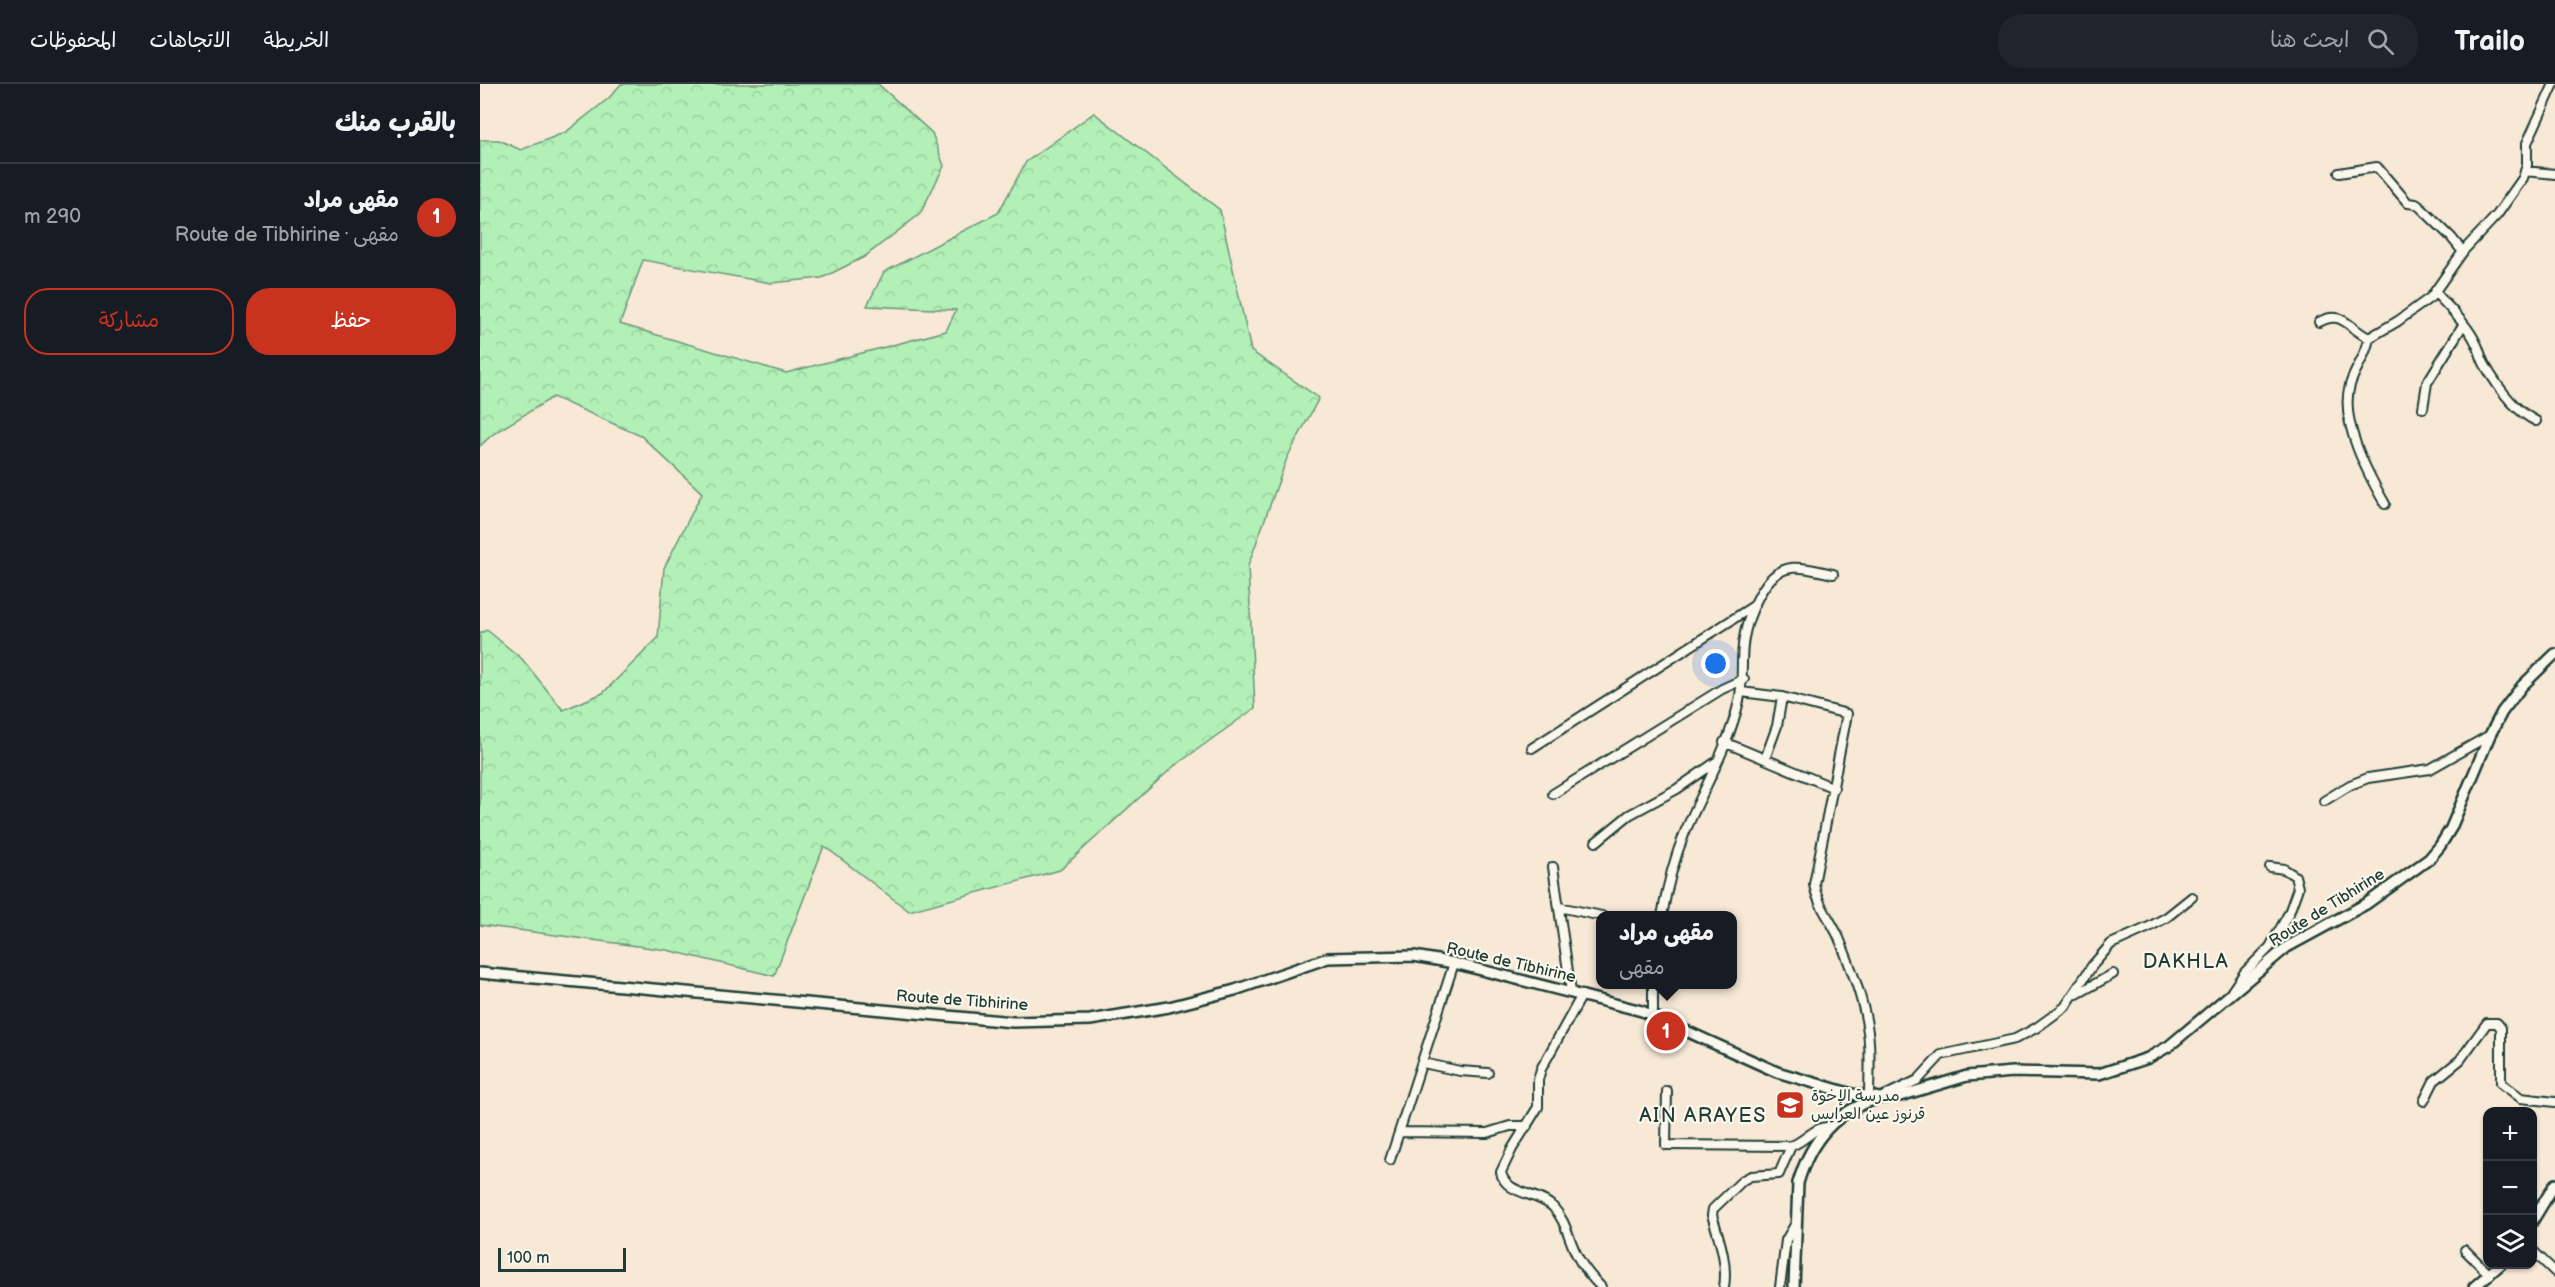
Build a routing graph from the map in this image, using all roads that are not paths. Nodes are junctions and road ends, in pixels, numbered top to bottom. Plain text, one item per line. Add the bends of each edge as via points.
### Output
1 (2554, 84) edge
2 (2525, 171) junction
3 (2339, 173) dead end
4 (2555, 174) edge
5 (2463, 252) junction
6 (2434, 292) junction
7 (2319, 322) dead end
8 (2463, 325) junction
9 (2369, 338) junction
10 (2423, 408) dead end
11 (2535, 421) dead end
12 (2385, 504) dead end
13 (1833, 574) dead end
14 (1755, 605) junction
15 (2555, 654) edge
16 (1744, 679) junction
17 (1741, 692) junction
18 (1782, 697) junction
19 (2490, 735) junction
20 (1724, 742) junction
21 (1532, 748) dead end
22 (1765, 759) junction
23 (1716, 762) junction
24 (1834, 788) junction
25 (1553, 794) dead end
26 (2324, 801) dead end
27 (1596, 842) dead end
28 (1553, 867) dead end
29 (2270, 867) dead end
30 (2192, 897) dead end
31 (1559, 906) junction
32 (1663, 911) edge
33 (1596, 914) edge
34 (1454, 963) junction
35 (480, 973) edge
36 (2113, 974) dead end
37 (1653, 989) edge
38 (1571, 992) junction
39 (2230, 994) junction
40 (1582, 995) junction
41 (2073, 997) junction
42 (1653, 1015) junction
43 (1423, 1063) junction
44 (1488, 1074) dead end
45 (1667, 1091) dead end
46 (1869, 1097) junction
47 (1880, 1098) junction
48 (2424, 1101) dead end
49 (2555, 1102) edge
50 (1527, 1126) junction
51 (1828, 1127) junction
52 (1400, 1132) junction
53 (1791, 1146) junction
54 (1390, 1160) dead end
55 (2555, 1184) edge
56 (2536, 1215) edge
57 (1797, 1221) junction
58 (2464, 1250) dead end
59 (2537, 1255) edge
60 (2497, 1269) edge
61 (2555, 1272) edge
62 (2490, 1275) junction
63 (1601, 1287) edge
64 (1724, 1287) edge
65 (1780, 1287) edge
66 (1794, 1287) edge
67 (2474, 1287) edge

1 - 2 street via 2527,143
2 - 4 street
2 - 5 street via 2496,214
3 - 5 street via 2377,167 2408,203 2420,207
5 - 6 street
6 - 8 street
6 - 9 street via 2419,307
7 - 9 street via 2338,317
8 - 10 street via 2427,383
8 - 11 street via 2504,391 2523,415
9 - 12 street via 2348,396 2352,429 2366,469
13 - 14 street via 1794,566 1781,571 1768,582
14 - 16 street via 1744,638
14 - 21 street
15 - 19 street, Route de Tibhirine via 2522,686
16 - 17 street
16 - 25 street
17 - 18 street
17 - 20 street
18 - 22 street
18 - 24 street via 1848,714
19 - 26 street via 2430,768 2368,778
19 - 39 street, Route de Tibhirine via 2451,828 2429,859 2366,904 2287,947
20 - 22 street
20 - 23 street
22 - 24 street
23 - 27 street via 1629,815
23 - 32 street via 1684,835
24 - 46 street via 1814,884 1839,938 1863,1010 1869,1041
28 - 31 street
29 - 39 street via 2295,876 2298,888 2270,947
30 - 41 street via 2167,917 2111,944
31 - 33 street
31 - 38 street
34 - 35 street, Route de Tibhirine via 1414,956 1328,958 1235,990 1169,1007 1090,1020 1013,1022
34 - 38 street, Route de Tibhirine
34 - 43 street
36 - 41 street
37 - 42 street
38 - 40 street, Route de Tibhirine
39 - 47 street, Route de Tibhirine via 2169,1046 2107,1072 1967,1076 1910,1094
40 - 42 street, Route de Tibhirine
40 - 50 street via 1541,1069 1538,1107
41 - 47 street via 2036,1028 2007,1041 1941,1055 1918,1080
42 - 46 street, Route de Tibhirine via 1777,1072
43 - 44 street
43 - 52 street
45 - 53 street via 1666,1145
46 - 47 street, Route de Tibhirine
47 - 51 street via 1859,1104
48 - 49 street via 2434,1081 2460,1060 2487,1023 2492,1022 2501,1028 2501,1083 2521,1098
50 - 52 street via 1487,1133
50 - 63 street via 1501,1172 1502,1179 1515,1190 1541,1197 1557,1212 1582,1265
51 - 53 street via 1819,1128
51 - 57 street via 1803,1167 1798,1183
52 - 54 street
53 - 64 street via 1779,1174 1743,1180 1713,1209 1724,1258
55 - 56 street
57 - 65 street via 1786,1240
57 - 66 street
58 - 62 street
59 - 61 street
60 - 62 street
62 - 67 street

